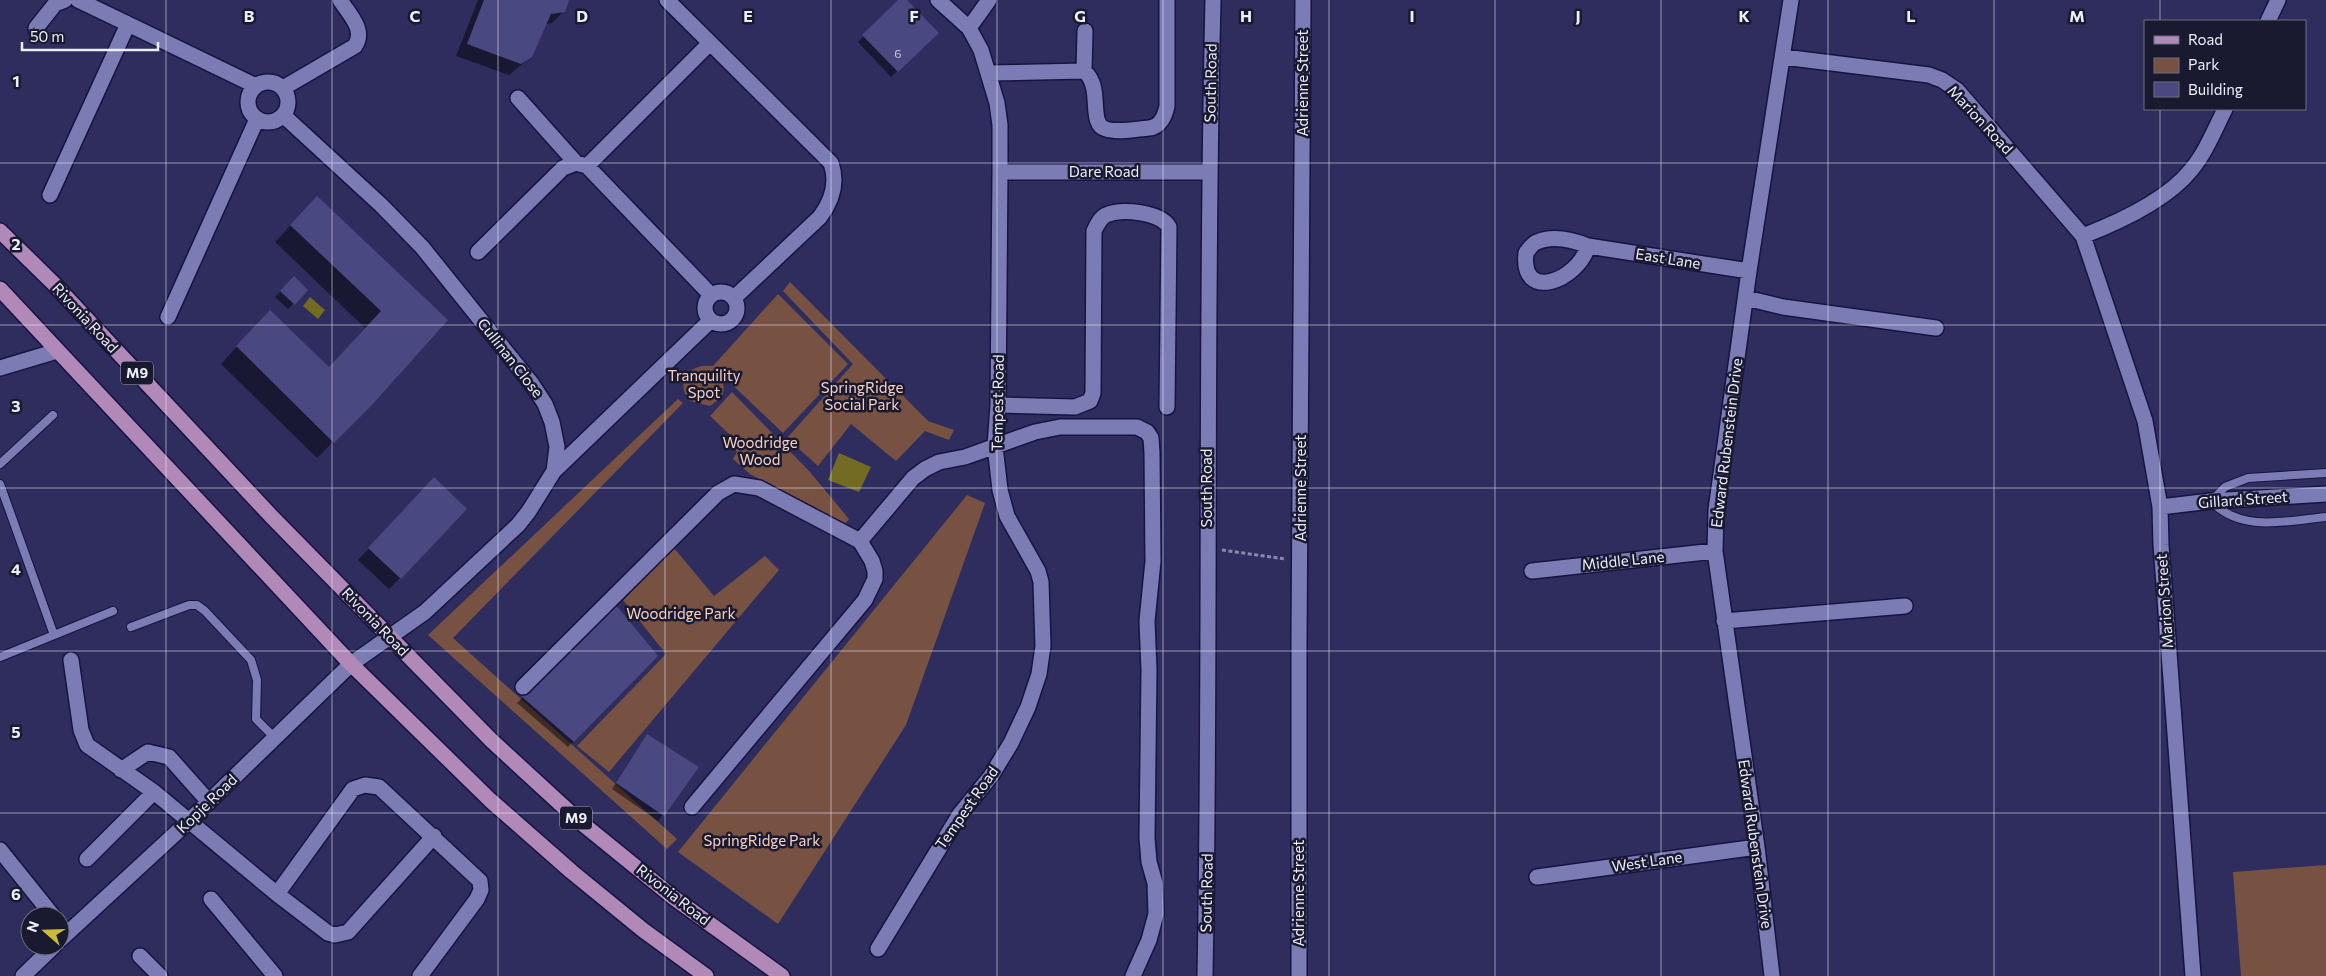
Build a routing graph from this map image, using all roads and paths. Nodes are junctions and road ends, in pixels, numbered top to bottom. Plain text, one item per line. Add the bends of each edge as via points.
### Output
1 (65, 0) edge
2 (78, 0) edge
3 (340, 0) edge
4 (667, 0) edge
5 (938, 0) edge
6 (989, 0) edge
7 (1167, 0) edge
8 (1213, 0) edge
9 (1303, 0) edge
10 (1791, 0) edge
11 (2278, 0) edge
12 (2268, 20) edge
13 (128, 24) junction
14 (36, 28) dead end
15 (968, 28) junction
16 (1085, 31) dead end
17 (710, 43) junction
18 (1783, 58) junction
19 (1084, 71) junction
20 (989, 73) junction
21 (256, 86) junction
22 (282, 88) junction
23 (518, 98) dead end
24 (2224, 110) edge
25 (283, 115) junction
26 (257, 119) junction
27 (582, 165) junction
28 (1000, 172) junction
29 (1208, 172) junction
30 (50, 195) dead end
31 (0, 232) edge
32 (2083, 236) junction
33 (1588, 246) dead end
34 (478, 252) dead end
35 (1749, 271) junction
36 (0, 289) edge
37 (710, 295) junction
38 (734, 298) junction
39 (1746, 298) junction
40 (168, 317) dead end
41 (710, 321) junction
42 (1936, 328) dead end
43 (57, 351) junction
44 (0, 367) edge
45 (998, 405) junction
46 (1167, 408) dead end
47 (53, 415) dead end
48 (995, 446) junction
49 (0, 464) edge
50 (554, 471) junction
51 (2326, 473) edge
52 (0, 484) edge
53 (2326, 494) edge
54 (2211, 501) junction
55 (2160, 507) junction
56 (2326, 518) edge
57 (860, 541) junction
58 (1207, 548) junction
59 (1715, 551) junction
60 (1300, 560) junction
61 (1532, 571) dead end
62 (1905, 606) dead end
63 (113, 611) dead end
64 (1724, 621) junction
65 (131, 627) dead end
66 (54, 635) junction
67 (388, 637) junction
68 (0, 658) edge
69 (71, 660) dead end
70 (352, 664) junction
71 (522, 687) dead end
72 (275, 738) junction
73 (121, 770) junction
74 (154, 792) junction
75 (209, 802) junction
76 (692, 807) dead end
77 (189, 821) junction
78 (434, 836) junction
79 (1757, 848) junction
80 (0, 850) edge
81 (87, 859) dead end
82 (1538, 877) dead end
83 (277, 894) junction
84 (211, 899) dead end
85 (45, 906) edge
86 (70, 926) edge
87 (878, 949) dead end
88 (44, 956) edge
89 (140, 956) dead end
90 (23, 976) edge
91 (160, 976) edge
92 (275, 976) edge
93 (420, 976) edge
94 (706, 976) edge
95 (782, 976) edge
96 (1133, 976) edge
97 (1205, 976) edge
98 (1299, 976) edge
99 (1772, 976) edge
100 (2193, 976) edge

1 - 14 street via 55,4
2 - 13 street
3 - 22 street via 359,31 359,40 355,46
4 - 17 street
5 - 15 street, Tempest Road
6 - 15 street
7 - 19 street via 1167,106 1166,114 1156,126 1108,130 1100,126 1096,119 1095,85
8 - 29 street, South Road
9 - 60 street, Adrienne Street
10 - 18 street, Edward Rubenstein Drive
11 - 12 street
13 - 21 street
13 - 30 street
15 - 20 street, Tempest Road
16 - 19 street
17 - 27 street
17 - 38 street via 831,163 835,176 827,207 820,217
18 - 32 street, Marion Road via 1907,71 1942,80 1957,90
18 - 35 street, Edward Rubenstein Drive
19 - 20 street
20 - 28 street, Tempest Road via 1000,125
21 - 22 street via 270,82
21 - 26 street via 248,99 252,114
22 - 25 street via 288,99
23 - 27 street
24 - 32 street via 2201,156 2175,187 2125,218
25 - 26 street via 268,122
25 - 50 street, Cullinan Close via 422,247 532,384 552,422 557,447
26 - 40 street
27 - 34 street via 563,168
27 - 37 street
28 - 29 street, Dare Road
28 - 45 street, Tempest Road
29 - 58 street, South Road
31 - 67 main road, Rivonia Road / M9 via 54,284
32 - 55 street, Marion Street via 2146,422
33 - 35 street, East Lane
35 - 39 street, Edward Rubenstein Drive
36 - 43 main road
37 - 38 street via 723,292
37 - 41 street via 705,303 705,313
38 - 41 street via 737,306 732,320 725,324
39 - 42 street
39 - 59 street, Edward Rubenstein Drive via 1716,510
41 - 50 street
43 - 44 street
43 - 70 main road
45 - 46 street via 1075,407 1090,402 1093,393 1094,231 1106,215 1118,213 1155,215 1169,227
45 - 48 street, Tempest Road
47 - 49 lane
48 - 57 street via 925,469 913,478
48 - 87 street, Tempest Road via 1000,490 1007,516 1041,582 1043,646 1039,674 1011,743 991,776 960,814
48 - 96 street via 1060,427 1137,427 1144,429 1151,438 1153,561 1147,620 1146,795 1149,862 1155,883 1156,914
50 - 67 street, Cullinan Close via 518,525 425,612
51 - 54 lane via 2248,478 2225,487
52 - 66 lane
53 - 54 street, Gillard Street
54 - 55 street, Gillard Street
54 - 56 lane via 2221,512 2250,523
55 - 100 street, Marion Street
57 - 71 street via 759,488 734,484 718,493
57 - 76 street via 875,571 865,600
58 - 60 path
58 - 97 street, South Road
59 - 61 street, Middle Lane
59 - 64 street, Edward Rubenstein Drive
60 - 98 street, Adrienne Street
62 - 64 street
63 - 66 lane
64 - 79 street, Edward Rubenstein Drive
65 - 72 lane via 189,605 197,605 205,611 251,660 258,680 256,719
66 - 68 lane
67 - 70 street, Cullinan Close
67 - 95 main road, Rivonia Road / M9 via 492,741 578,820 674,898
69 - 73 street via 81,730 87,745
70 - 72 street, Kopje Road
70 - 94 main road via 512,820 643,930
72 - 75 street, Kopje Road
73 - 74 street
73 - 75 street via 148,752 169,757
74 - 77 street
74 - 81 street
75 - 77 street, Kopje Road
77 - 83 street
77 - 86 street, Kopje Road
78 - 83 street via 348,932 328,933
78 - 83 street via 379,787 371,784 358,786
78 - 93 street via 480,881 481,890
79 - 82 street, West Lane
79 - 99 street, Edward Rubenstein Drive
80 - 85 street
84 - 92 street
88 - 90 street
89 - 91 street

